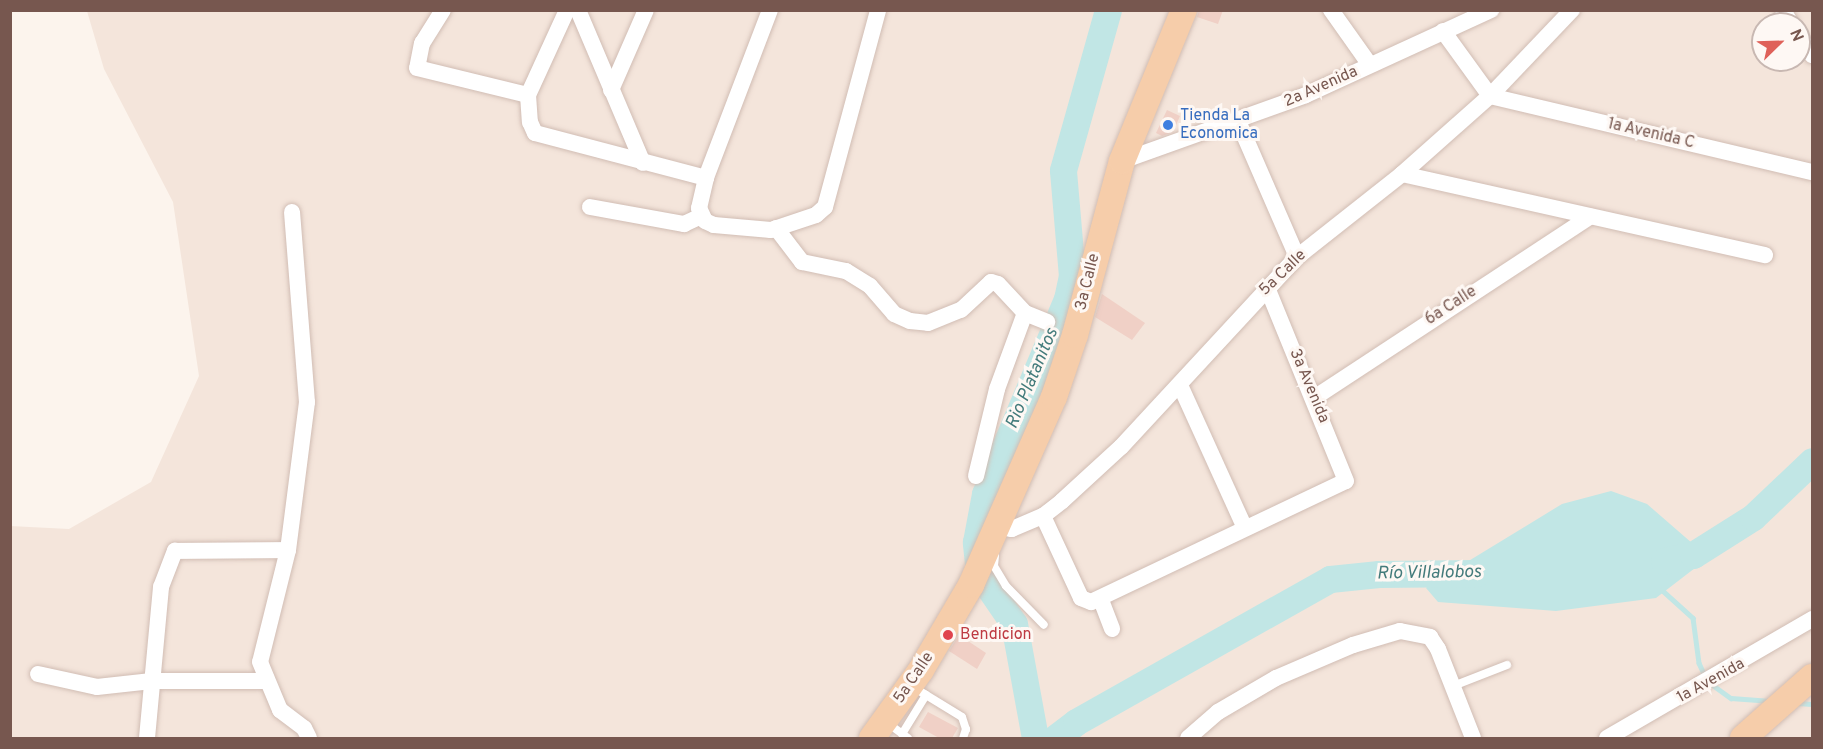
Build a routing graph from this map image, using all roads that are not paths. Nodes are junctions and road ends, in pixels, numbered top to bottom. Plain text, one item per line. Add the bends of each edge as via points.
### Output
1 (443, 10) edge
2 (567, 10) edge
3 (578, 10) edge
4 (646, 10) edge
5 (770, 10) edge
6 (878, 10) edge
7 (1184, 10) edge
8 (1331, 10) edge
9 (1572, 10) edge
10 (1483, 12) edge
11 (1443, 31) junction
12 (1370, 65) junction
13 (611, 90) junction
14 (528, 95) junction
15 (1490, 96) junction
16 (1238, 121) junction
17 (1122, 161) junction
18 (643, 163) junction
19 (1812, 172) edge
20 (1402, 174) junction
21 (706, 178) junction
22 (590, 207) dead end
23 (292, 212) dead end
24 (701, 216) junction
25 (1590, 218) junction
26 (776, 228) junction
27 (1765, 255) dead end
28 (1297, 257) junction
29 (1267, 287) junction
30 (1024, 314) junction
31 (1047, 322) dead end
32 (1180, 385) junction
33 (1314, 398) junction
34 (976, 476) dead end
35 (1043, 516) junction
36 (1245, 528) junction
37 (989, 542) junction
38 (288, 550) junction
39 (1101, 600) junction
40 (1812, 619) edge
41 (1044, 625) dead end
42 (1112, 629) dead end
43 (1507, 665) dead end
44 (38, 674) dead end
45 (1812, 678) edge
46 (152, 681) junction
47 (265, 681) junction
48 (1453, 686) junction
49 (918, 690) junction
50 (1752, 730) edge
51 (892, 733) edge
52 (147, 738) edge
53 (309, 738) edge
54 (963, 738) edge
55 (1189, 738) edge
56 (1473, 738) edge
57 (1607, 738) edge

1 - 14 street via 422,43 417,68
2 - 14 street
3 - 13 street
4 - 13 street
5 - 21 street
6 - 26 street via 828,201 816,215
7 - 17 main road, 3a Calle
8 - 12 street
9 - 15 street, 5a Calle
10 - 11 street, 2a Avenida
11 - 12 street, 2a Avenida
11 - 15 street
12 - 16 street, 2a Avenida
13 - 18 street
14 - 18 street via 535,133
15 - 19 street, 1a Avenida C
15 - 20 street, 5a Calle
16 - 17 street, 2a Avenida
16 - 28 street
17 - 37 main road, 3a Calle via 1075,335 1054,397
18 - 21 street
20 - 25 street
20 - 28 street, 5a Calle
21 - 24 street
22 - 24 street via 684,224
23 - 38 street via 307,402
24 - 26 street via 714,225
25 - 27 street
25 - 33 street, 6a Calle
26 - 30 street via 802,262 846,271 870,286 894,314 910,321 928,323 961,310 991,282 998,284
28 - 29 street, 5a Calle
29 - 32 street, 5a Calle
29 - 33 street, 3a Avenida
30 - 31 street
30 - 34 street via 997,389
32 - 35 street, 5a Calle via 1121,447
32 - 36 street
33 - 36 street, 3a Avenida via 1345,475 1341,485
35 - 37 street, 5a Calle
35 - 39 street via 1081,598
36 - 39 street
37 - 41 lane via 994,566 1005,586
37 - 49 main road, 5a Calle
38 - 46 street via 175,551 161,587
38 - 47 street via 261,646
39 - 42 street
40 - 57 street, 1a Avenida via 1726,673
43 - 48 lane
44 - 46 street via 97,687
45 - 50 main road
46 - 47 street
46 - 52 street
47 - 53 street via 280,710 304,728
48 - 55 street via 1430,637 1400,631 1353,645 1276,678 1218,712
48 - 56 street
49 - 51 main road, 5a Calle
49 - 54 lane via 962,717 966,729

